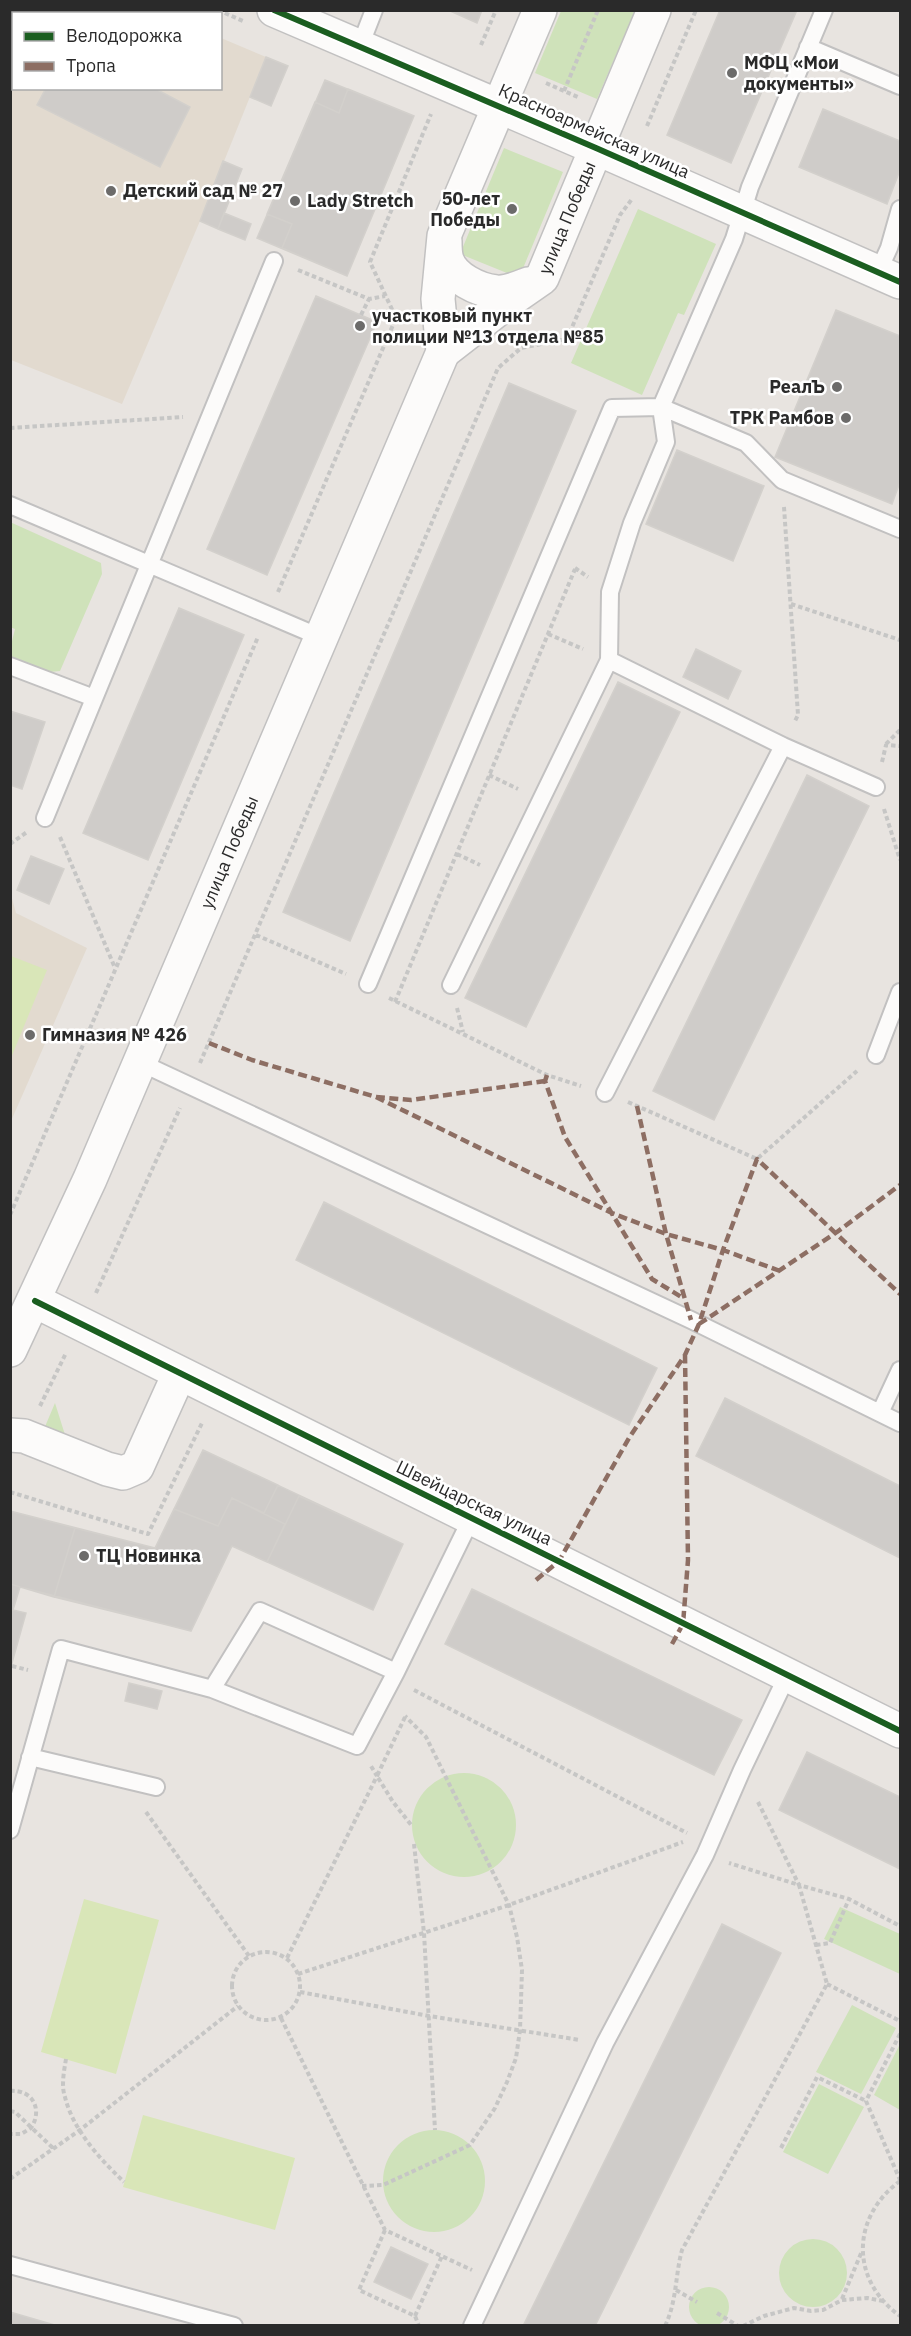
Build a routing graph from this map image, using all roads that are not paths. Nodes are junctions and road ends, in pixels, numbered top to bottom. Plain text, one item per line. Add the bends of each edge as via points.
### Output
1 (274, 10) edge
2 (374, 10) edge
3 (540, 10) edge
4 (654, 10) edge
5 (824, 10) edge
6 (360, 46) junction
7 (808, 47) junction
8 (900, 86) edge
9 (499, 106) junction
10 (596, 148) junction
11 (900, 209) edge
12 (741, 213) junction
13 (444, 236) junction
14 (274, 261) road end
15 (889, 277) edge
16 (542, 278) junction
17 (443, 352) junction
18 (661, 407) junction
19 (10, 505) edge
20 (900, 529) edge
21 (148, 565) junction
22 (320, 637) junction
23 (609, 660) junction
24 (10, 666) edge
25 (94, 698) junction
26 (783, 746) junction
27 (876, 787) road end
28 (45, 818) road end
29 (369, 984) road end
30 (451, 985) dead end
31 (900, 993) edge
32 (876, 1055) road end
33 (139, 1062) junction
34 (605, 1093) road end
35 (35, 1301) junction
36 (10, 1350) edge
37 (900, 1370) edge
38 (179, 1374) junction
39 (880, 1413) junction
40 (900, 1423) edge
41 (17, 1436) edge
42 (471, 1520) junction
43 (394, 1675) junction
44 (787, 1676) junction
45 (212, 1689) junction
46 (900, 1731) edge
47 (30, 1757) junction
48 (156, 1787) dead end
49 (10, 1830) edge
50 (10, 2265) edge
51 (234, 2325) edge
52 (472, 2325) edge

1 - 6 main road, Красноармейская улица
2 - 6 lane
3 - 9 main road, улица Победы
4 - 10 main road, улица Победы
5 - 7 lane
6 - 9 main road, Красноармейская улица
7 - 8 lane
7 - 12 lane
9 - 10 main road, Красноармейская улица
9 - 13 main road, улица Победы
10 - 12 main road, Красноармейская улица
10 - 16 main road, улица Победы
11 - 15 lane via 889,248
12 - 15 main road, Красноармейская улица
12 - 18 lane via 734,239
13 - 16 main road via 447,261 473,286 497,292 515,290
13 - 17 main road, улица Победы via 438,299
14 - 21 lane
16 - 17 main road, улица Победы
17 - 22 main road, улица Победы
18 - 20 lane via 746,442 782,480
18 - 23 lane via 666,442 632,524 610,592
18 - 29 lane via 612,408
19 - 21 lane
21 - 22 lane
21 - 25 lane
22 - 33 main road, улица Победы
23 - 26 lane
23 - 30 lane
24 - 25 lane
25 - 28 lane
26 - 27 lane
26 - 34 lane
31 - 32 lane
33 - 35 main road, улица Победы
33 - 39 lane via 691,1320
35 - 36 main road, улица Победы
35 - 38 main road, Швейцарская улица
37 - 39 lane
38 - 41 main road via 137,1467 123,1473
38 - 42 main road, Швейцарская улица
39 - 40 lane
42 - 43 lane
42 - 44 main road, Швейцарская улица
43 - 45 lane via 357,1746
43 - 45 lane via 260,1611
44 - 46 main road, Швейцарская улица
44 - 52 lane via 705,1855 605,2043
45 - 47 lane via 61,1649
47 - 48 lane
47 - 49 lane
50 - 51 lane

